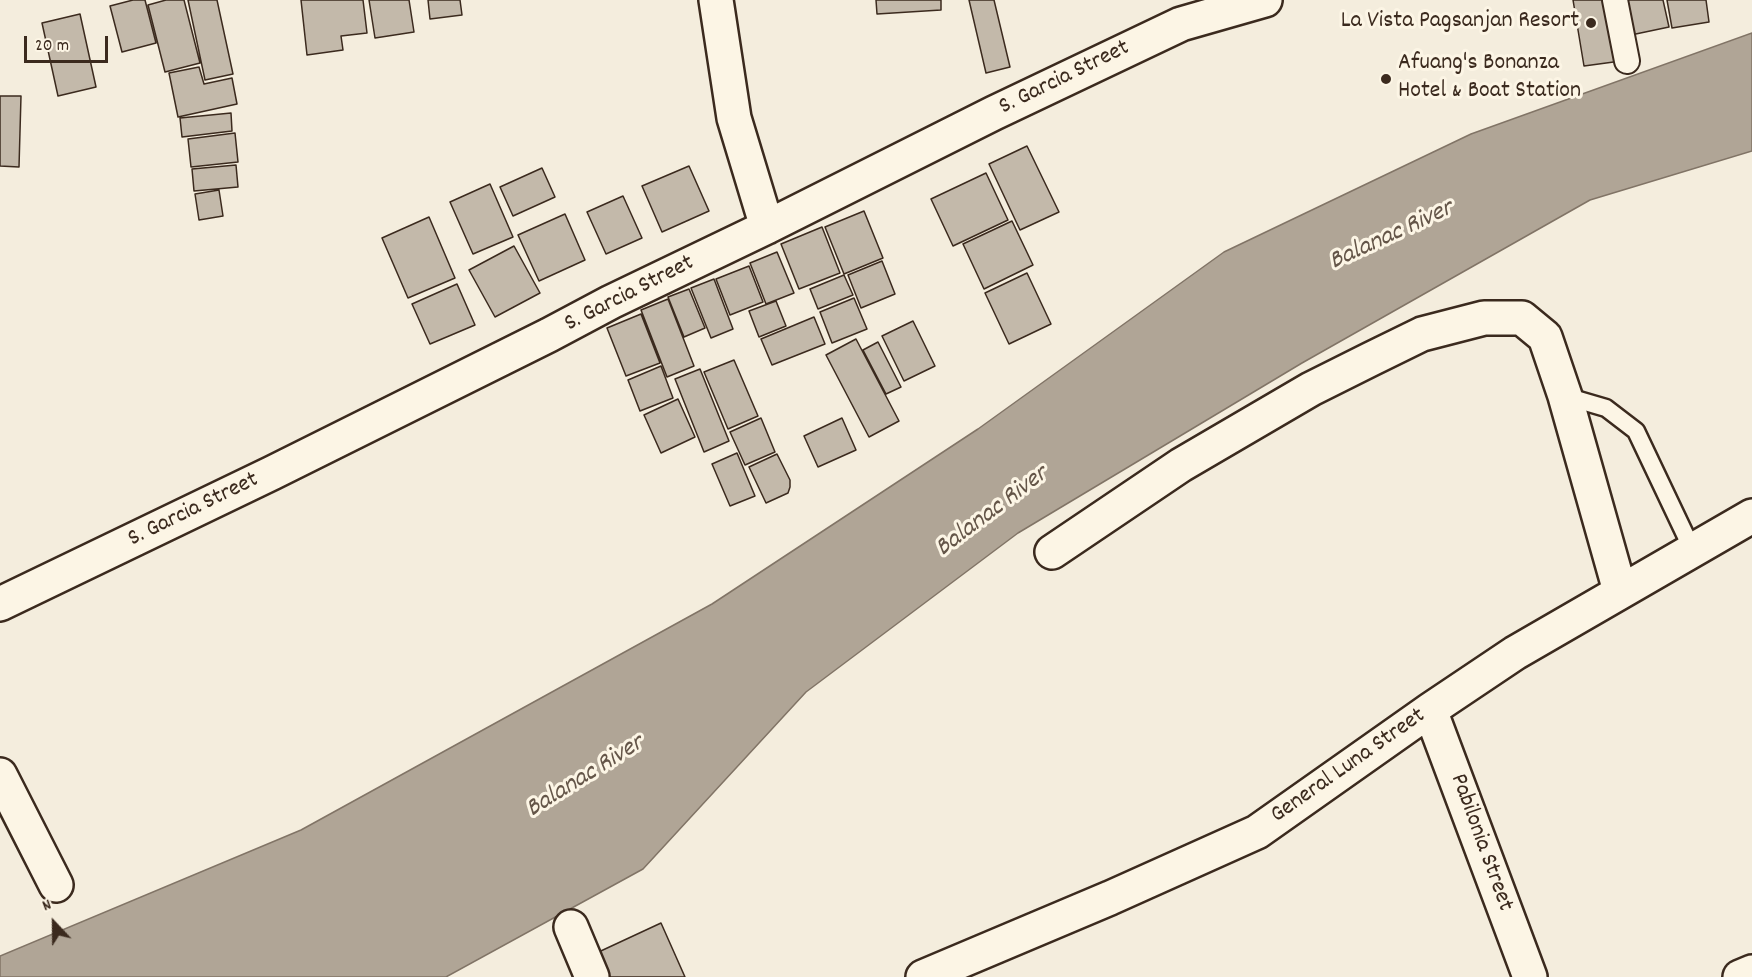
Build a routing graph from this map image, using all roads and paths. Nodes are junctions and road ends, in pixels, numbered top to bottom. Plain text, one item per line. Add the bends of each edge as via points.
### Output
1 (716, 0) edge
2 (1265, 0) edge
3 (1615, 0) edge
4 (1627, 61) dead end
5 (767, 227) junction
6 (1565, 396) junction
7 (1752, 516) edge
8 (1692, 549) junction
9 (1052, 552) dead end
10 (1620, 591) junction
11 (0, 604) edge
12 (1430, 710) junction
13 (0, 774) edge
14 (56, 885) dead end
15 (571, 927) dead end
16 (1752, 972) edge
17 (592, 977) edge
18 (924, 977) edge
19 (1530, 977) edge
20 (1740, 977) edge

1 - 5 street via 734,118
2 - 5 street, S. Garcia Street via 1181,24
3 - 4 street
5 - 11 street, S. Garcia Street
6 - 8 lane via 1606,408 1636,431
6 - 9 street via 1545,337 1522,318 1484,318 1422,334 1311,389 1181,465
6 - 10 street
7 - 8 street, General Luna Street
8 - 10 street, General Luna Street
10 - 12 street, General Luna Street via 1515,652
12 - 18 street, General Luna Street via 1257,832
12 - 19 street, Pabilonia Street
13 - 14 street
15 - 17 street
16 - 20 street

